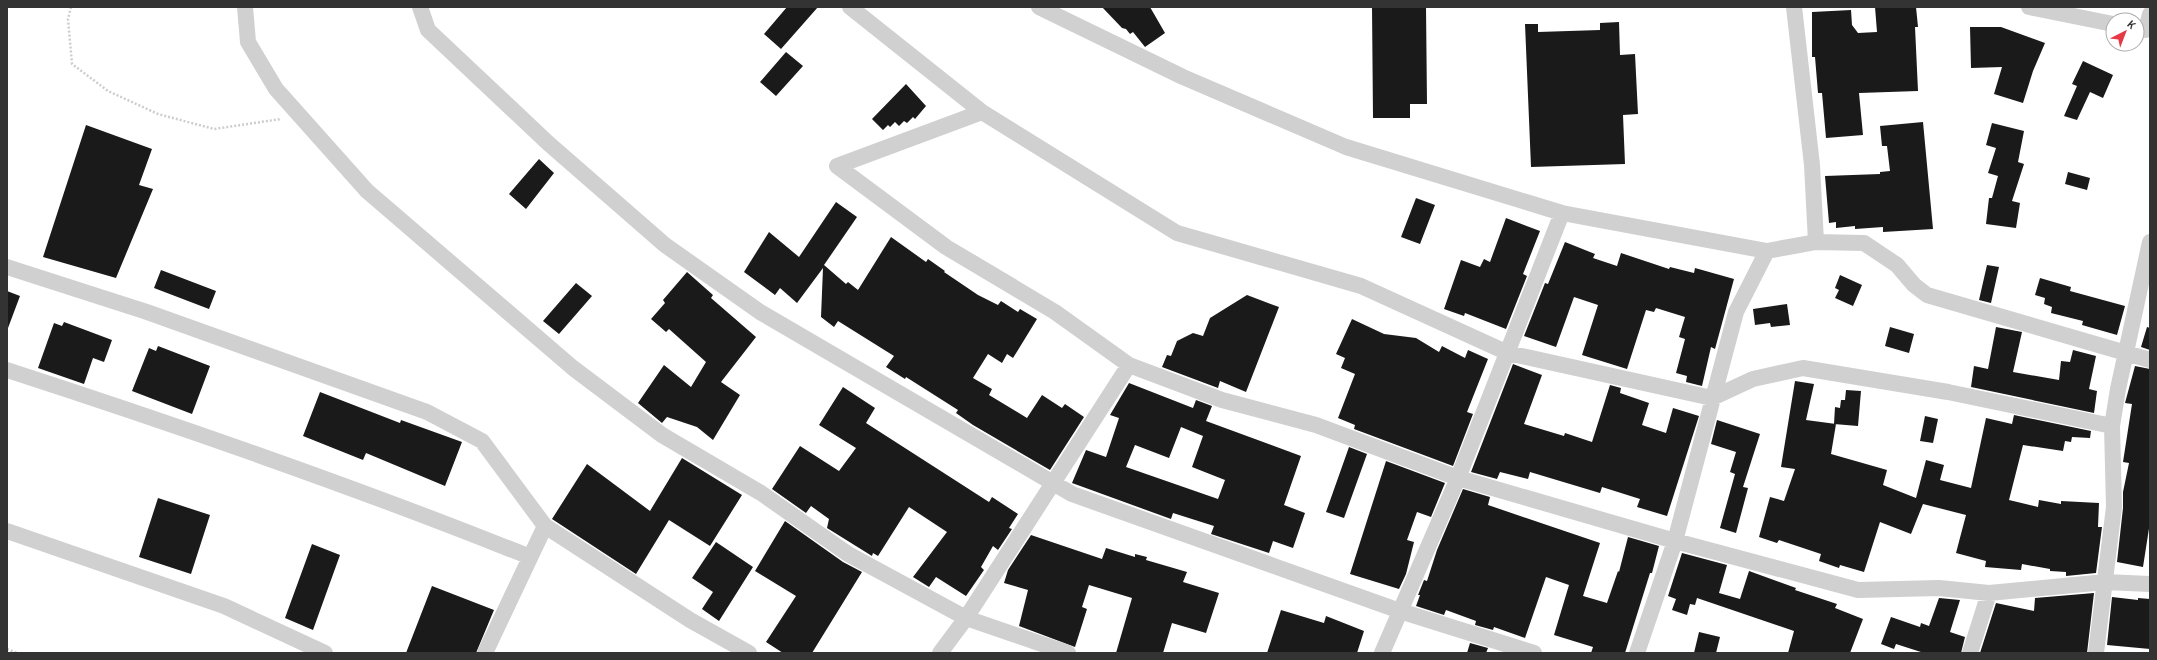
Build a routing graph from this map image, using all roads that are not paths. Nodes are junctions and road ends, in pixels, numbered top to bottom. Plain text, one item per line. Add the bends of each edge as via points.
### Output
1 (245, 7) edge
2 (420, 7) edge
3 (850, 7) edge
4 (1039, 7) edge
5 (1794, 7) edge
6 (2029, 7) edge
7 (2060, 10) edge
8 (2150, 14) edge
9 (2105, 22) edge
10 (2145, 27) edge
11 (982, 112) junction
12 (1562, 213) junction
13 (1816, 242) junction
14 (2150, 242) edge
15 (1767, 251) junction
16 (7, 268) edge
17 (2125, 352) junction
18 (1508, 353) junction
19 (2150, 360) edge
20 (1129, 365) junction
21 (7, 370) edge
22 (1712, 398) junction
23 (2112, 426) junction
24 (1458, 478) junction
25 (1053, 482) junction
26 (545, 526) junction
27 (7, 531) edge
28 (1675, 541) junction
29 (530, 558) junction
30 (2105, 582) junction
31 (2150, 584) edge
32 (1989, 593) junction
33 (1400, 611) junction
34 (966, 618) junction
35 (325, 653) edge
36 (485, 653) edge
37 (749, 653) edge
38 (940, 653) edge
39 (1068, 653) edge
40 (1382, 653) edge
41 (1534, 653) edge
42 (1637, 653) edge
43 (1970, 653) edge
44 (2096, 653) edge

1 - 34 street via 248,42 276,89 367,191 573,368 656,430 761,493 848,554
2 - 25 street via 428,30 548,143 665,245 760,312
3 - 11 street
4 - 12 street via 1184,77 1346,147
5 - 13 street via 1812,165
6 - 7 street
7 - 9 street
8 - 10 street
11 - 18 street via 1177,233 1361,286
11 - 20 street via 837,166 946,247 1055,312
12 - 15 street
12 - 18 street
13 - 15 street
13 - 17 street via 1864,243 1897,265 1914,285 1927,295
14 - 17 street
15 - 22 street via 1736,312
16 - 26 street via 146,312 427,412 482,441
17 - 19 street
17 - 23 street
18 - 22 street
18 - 24 street
20 - 24 street via 1222,400 1316,425
20 - 25 street
21 - 29 street via 246,452 451,526
22 - 23 street via 1753,379 1803,368 1948,392
22 - 28 street
23 - 30 street via 2114,507
24 - 28 street
24 - 33 street
25 - 33 street via 1072,494
25 - 34 street
26 - 29 street
26 - 37 street via 690,620
27 - 35 street via 224,606
28 - 32 street via 1858,590 1939,588
28 - 42 street
29 - 36 street
30 - 31 street
30 - 32 street
30 - 44 street
32 - 43 street
33 - 40 street
33 - 41 street
34 - 38 street
34 - 39 street

